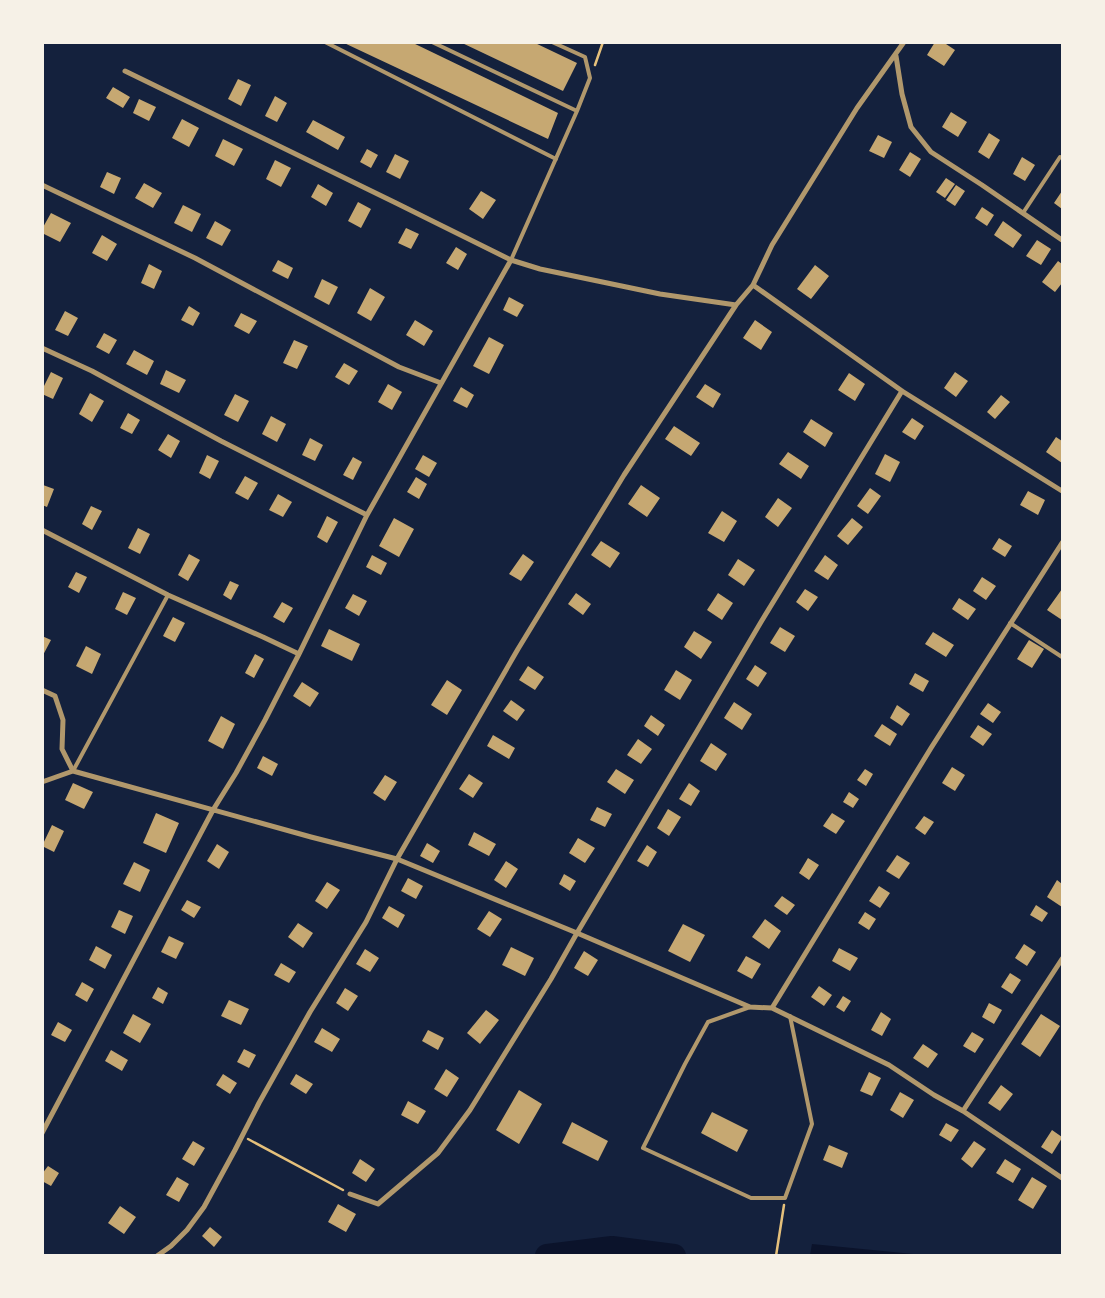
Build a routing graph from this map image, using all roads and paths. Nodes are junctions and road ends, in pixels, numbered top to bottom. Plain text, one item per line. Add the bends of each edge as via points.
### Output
1 (325, 42) edge
2 (432, 42) edge
3 (552, 42) edge
4 (603, 42) edge
5 (904, 42) edge
6 (896, 56) junction
7 (126, 72) dead end
8 (590, 78) junction
9 (577, 111) junction
10 (1060, 156) dead end
11 (556, 159) junction
12 (42, 185) edge
13 (1023, 213) junction
14 (1062, 240) edge
15 (511, 260) junction
16 (753, 285) junction
17 (736, 305) junction
18 (42, 348) edge
19 (441, 383) junction
20 (902, 391) junction
21 (1062, 491) edge
22 (366, 515) junction
23 (42, 530) edge
24 (1062, 543) edge
25 (168, 595) junction
26 (1010, 623) junction
27 (299, 654) junction
28 (1062, 657) edge
29 (42, 690) edge
30 (73, 771) junction
31 (44, 782) edge
32 (42, 789) edge
33 (213, 810) junction
34 (396, 858) junction
35 (577, 933) junction
36 (1062, 958) edge
37 (750, 1007) junction
38 (772, 1008) junction
39 (790, 1016) junction
40 (963, 1111) junction
41 (42, 1133) edge
42 (243, 1136) junction
43 (1062, 1178) edge
44 (350, 1194) joint
45 (785, 1198) junction
46 (157, 1256) edge
47 (776, 1256) edge

1 - 11 lane
2 - 9 lane
3 - 8 lane via 584,57
4 - 8 path
5 - 6 street
6 - 13 street via 910,127 931,152
6 - 16 street via 858,108 772,245
7 - 15 street
8 - 9 lane
9 - 11 lane
10 - 13 lane
11 - 15 lane
12 - 19 street via 195,258 399,367
13 - 14 street
15 - 17 street via 660,294
15 - 19 street
16 - 17 street
16 - 20 street
17 - 34 street via 614,491
18 - 22 street
19 - 22 street
20 - 21 street
20 - 35 street
22 - 27 street
23 - 25 street
24 - 26 street
25 - 27 street
25 - 30 lane
26 - 28 lane
26 - 38 street
27 - 33 street
29 - 30 street via 55,696 63,720 62,749
30 - 31 street
30 - 33 street
31 - 32 street
33 - 34 street
33 - 41 street
34 - 35 street
34 - 42 street via 366,922 310,1012
35 - 37 street
35 - 44 street via 470,1110 438,1153 378,1204
36 - 40 street
37 - 38 street
37 - 45 lane via 708,1022 643,1148 752,1198
38 - 39 street
39 - 40 street via 889,1065
39 - 45 lane via 812,1124
40 - 43 street
42 - 44 path
42 - 46 street via 204,1207 187,1230
45 - 47 path

